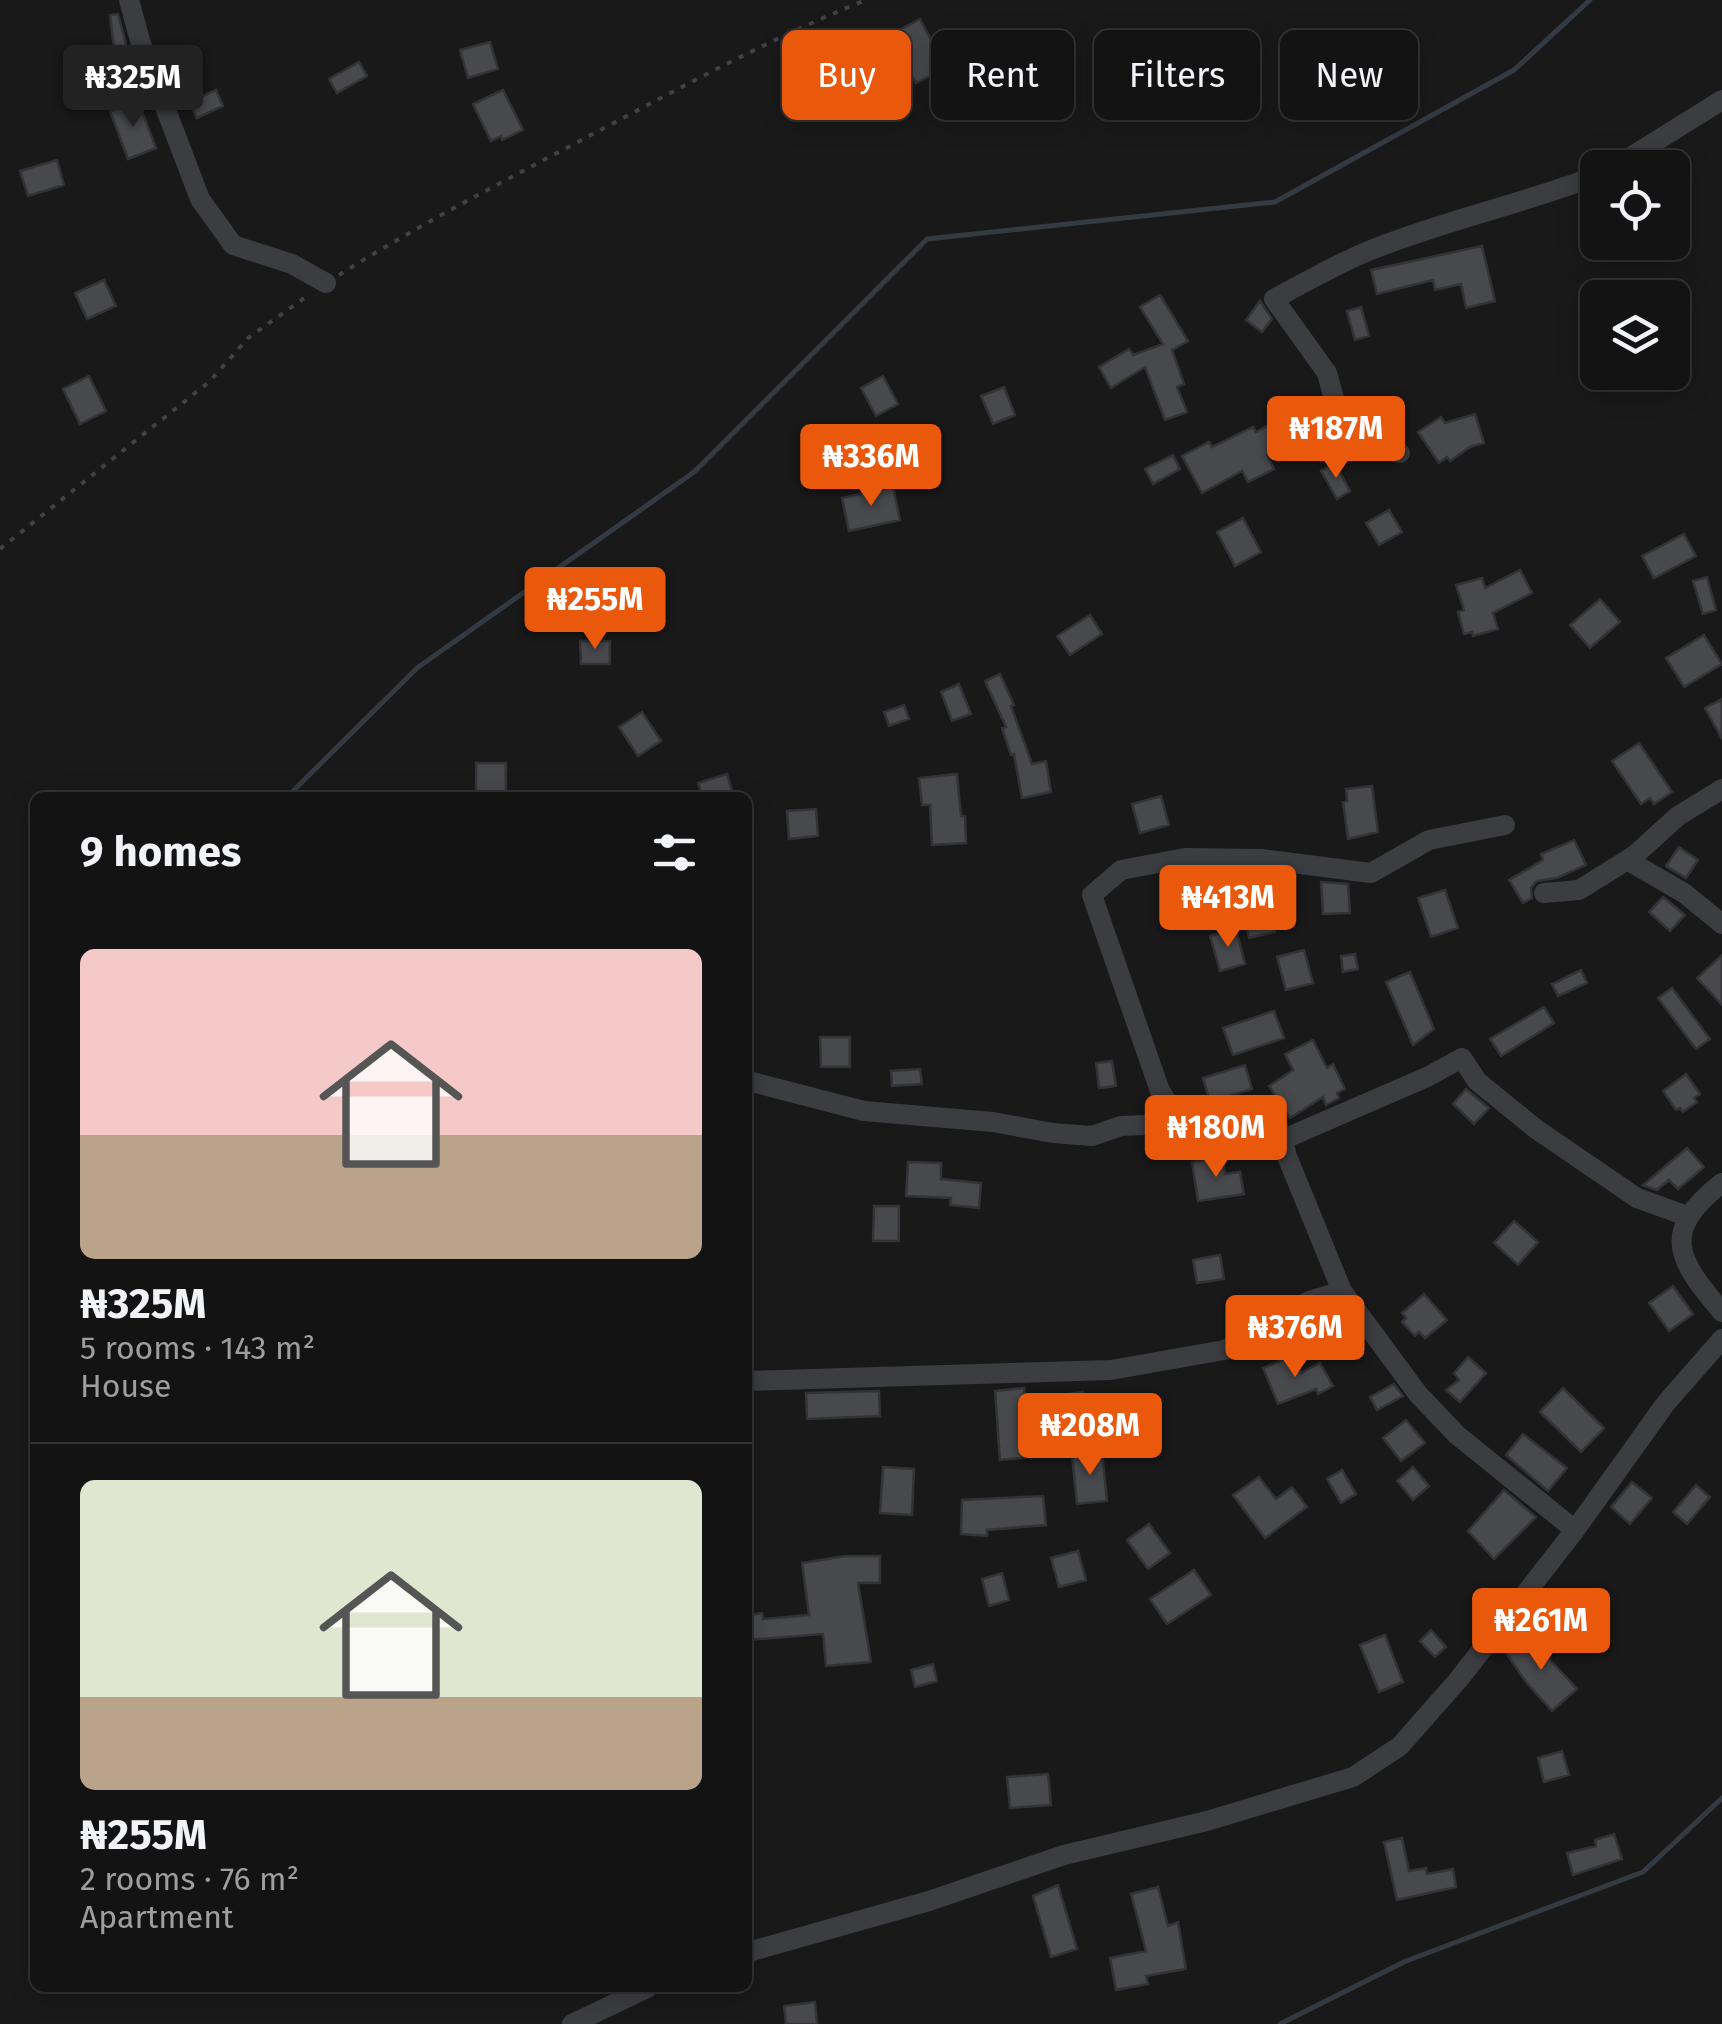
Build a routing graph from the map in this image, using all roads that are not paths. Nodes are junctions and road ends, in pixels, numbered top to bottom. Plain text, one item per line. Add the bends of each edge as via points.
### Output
1 (129, 0) edge
2 (1722, 100) edge
3 (1642, 150) edge
4 (1580, 183) edge
5 (326, 283) road end
6 (1400, 453) dead end
7 (1722, 789) edge
8 (1506, 826) dead end
9 (1627, 860) junction
10 (1544, 892) dead end
11 (1722, 924) edge
12 (752, 1082) edge
13 (1179, 1120) junction
14 (1284, 1139) junction
15 (1722, 1183) edge
16 (1687, 1216) junction
17 (1342, 1292) junction
18 (1722, 1312) edge
19 (1722, 1339) edge
20 (752, 1381) edge
21 (1574, 1530) junction
22 (752, 1951) edge
23 (639, 1992) edge
24 (572, 2024) edge

1 - 5 street via 200,199 232,245
2 - 3 street
4 - 6 street via 1369,250 1274,299 1328,373 1336,406
7 - 9 street
8 - 13 street via 1428,840 1370,874 1261,859 1185,858 1121,870 1092,895 1160,1091
9 - 10 street via 1579,890
9 - 11 street
12 - 13 street via 864,1111 1053,1133 1092,1136
13 - 14 street via 1270,1112
14 - 16 street via 1462,1058 1477,1081 1536,1129 1637,1198
14 - 17 street
15 - 16 street
16 - 18 street via 1683,1255
17 - 20 street via 1309,1301 1224,1350 1170,1362 1110,1370
17 - 21 street via 1457,1435
19 - 21 street via 1666,1403
21 - 22 street via 1400,1746 1352,1777 1064,1855
23 - 24 street

